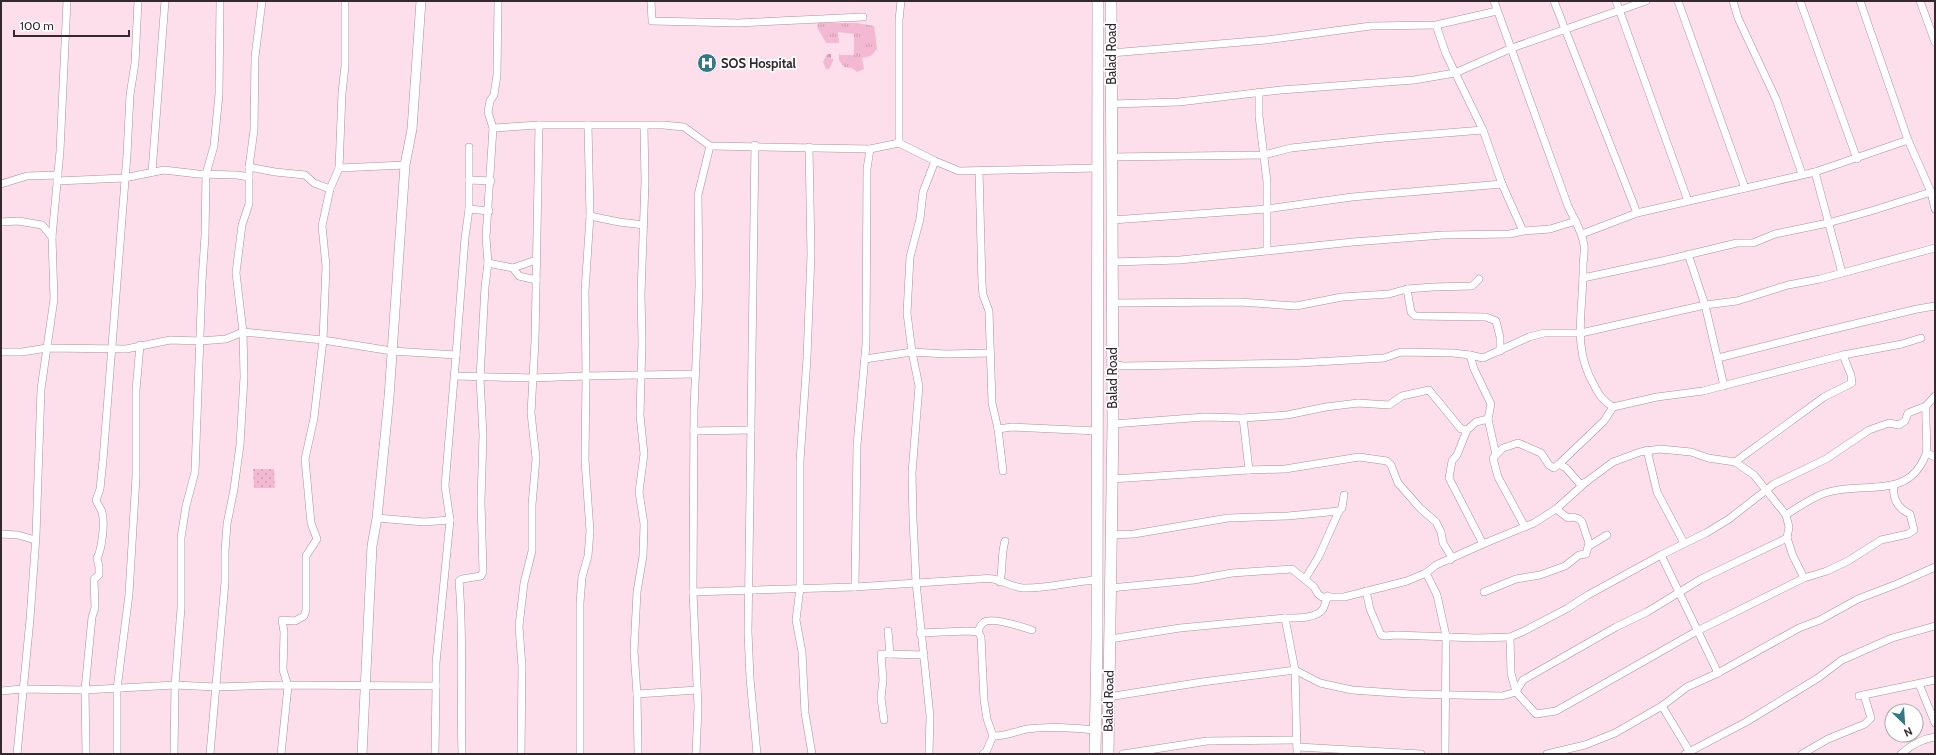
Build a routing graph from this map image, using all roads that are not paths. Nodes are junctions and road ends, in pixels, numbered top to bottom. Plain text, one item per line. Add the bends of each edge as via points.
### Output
1 (67, 1) edge
2 (138, 1) edge
3 (165, 1) edge
4 (220, 1) edge
5 (262, 1) edge
6 (345, 1) edge
7 (421, 1) edge
8 (498, 1) edge
9 (650, 1) edge
10 (901, 1) edge
11 (1098, 1) edge
12 (1110, 1) edge
13 (1494, 1) edge
14 (1554, 1) edge
15 (1616, 1) edge
16 (1646, 1) edge
17 (1678, 1) edge
18 (1733, 1) edge
19 (1800, 1) edge
20 (1860, 1) edge
21 (1920, 1) edge
22 (1619, 10) junction
23 (1497, 11) junction
24 (863, 17) dead end
25 (1436, 25) junction
26 (1565, 29) junction
27 (1935, 42) edge
28 (1512, 48) junction
29 (1111, 53) junction
30 (1455, 73) junction
31 (1259, 92) junction
32 (1111, 104) junction
33 (539, 125) junction
34 (588, 125) junction
35 (644, 126) junction
36 (493, 128) junction
37 (1483, 130) junction
38 (1908, 140) junction
39 (899, 143) junction
40 (755, 145) junction
41 (710, 146) junction
42 (468, 147) dead end
43 (809, 147) junction
44 (870, 149) junction
45 (1264, 155) junction
46 (1111, 157) junction
47 (1857, 159) junction
48 (935, 161) junction
49 (405, 165) junction
50 (249, 167) junction
51 (339, 168) junction
52 (1098, 168) junction
53 (979, 171) junction
54 (152, 172) junction
55 (1815, 172) junction
56 (206, 174) junction
57 (1802, 174) junction
58 (249, 177) junction
59 (57, 178) junction
60 (124, 178) junction
61 (469, 180) junction
62 (491, 181) junction
63 (1, 184) edge
64 (1502, 184) junction
65 (1745, 188) junction
66 (330, 190) junction
67 (1931, 192) junction
68 (1688, 201) junction
69 (1267, 208) junction
70 (469, 209) junction
71 (1935, 209) edge
72 (488, 211) junction
73 (1637, 212) junction
74 (590, 216) junction
75 (1112, 220) junction
76 (1576, 221) junction
77 (1, 222) edge
78 (1828, 223) junction
79 (644, 225) junction
80 (1522, 231) junction
81 (1582, 234) junction
82 (52, 237) junction
83 (1935, 248) edge
84 (1267, 250) junction
85 (1688, 254) junction
86 (536, 260) junction
87 (1112, 262) junction
88 (488, 263) junction
89 (513, 268) junction
90 (1842, 273) junction
91 (1584, 278) junction
92 (1479, 279) dead end
93 (536, 280) junction
94 (1408, 289) junction
95 (1112, 303) junction
96 (1705, 305) junction
97 (1935, 306) edge
98 (243, 332) junction
99 (1581, 333) junction
100 (1921, 338) dead end
101 (323, 340) junction
102 (200, 341) junction
103 (140, 345) junction
104 (48, 348) junction
105 (110, 349) junction
106 (392, 350) junction
107 (1500, 351) junction
108 (1, 352) edge
109 (912, 352) junction
110 (990, 353) junction
111 (456, 355) junction
112 (1470, 355) junction
113 (1843, 355) junction
114 (865, 358) junction
115 (1718, 358) junction
116 (1112, 364) junction
117 (695, 374) junction
118 (455, 376) junction
119 (586, 376) junction
120 (641, 376) junction
121 (480, 378) junction
122 (533, 378) junction
123 (1724, 386) junction
124 (1935, 396) edge
125 (1926, 406) junction
126 (1613, 407) junction
127 (1243, 418) junction
128 (1488, 419) junction
129 (1113, 424) junction
130 (998, 429) junction
131 (751, 430) junction
132 (1467, 430) junction
133 (694, 431) junction
134 (1097, 431) junction
135 (1647, 450) junction
136 (1927, 453) junction
137 (1496, 455) junction
138 (1935, 458) edge
139 (1734, 462) junction
140 (1559, 464) junction
141 (1249, 470) junction
142 (1003, 471) dead end
143 (1112, 479) junction
144 (1586, 482) junction
145 (1894, 485) junction
146 (1765, 490) junction
147 (1344, 495) dead end
148 (1556, 509) junction
149 (1339, 510) junction
150 (1786, 516) junction
151 (377, 518) junction
152 (450, 520) junction
153 (1525, 527) junction
154 (1, 534) edge
155 (1110, 535) junction
156 (1607, 535) dead end
157 (1786, 538) junction
158 (35, 540) junction
159 (1006, 541) dead end
160 (1684, 543) junction
161 (1483, 544) junction
162 (1589, 546) junction
163 (1661, 555) junction
164 (1450, 560) junction
165 (1935, 567) edge
166 (1426, 573) junction
167 (1804, 578) junction
168 (1305, 579) junction
169 (1097, 580) junction
170 (916, 582) junction
171 (1000, 582) junction
172 (855, 587) junction
173 (800, 588) junction
174 (1110, 588) junction
175 (748, 590) junction
176 (1366, 591) junction
177 (1679, 591) junction
178 (693, 592) junction
179 (1484, 592) dead end
180 (1328, 596) junction
181 (1285, 618) junction
182 (1935, 626) edge
183 (1032, 630) dead end
184 (888, 631) dead end
185 (1697, 631) junction
186 (978, 632) junction
187 (920, 633) junction
188 (1446, 636) junction
189 (1510, 637) junction
190 (1110, 639) junction
191 (890, 654) junction
192 (924, 655) junction
193 (1295, 670) junction
194 (1718, 673) junction
195 (1935, 680) edge
196 (175, 684) junction
197 (1919, 684) junction
198 (288, 686) junction
199 (364, 686) junction
200 (436, 686) junction
201 (216, 687) junction
202 (117, 688) junction
203 (22, 689) junction
204 (85, 690) junction
205 (697, 690) junction
206 (1, 691) edge
207 (1516, 692) junction
208 (637, 694) junction
209 (1446, 694) junction
210 (1108, 698) junction
211 (1662, 706) junction
212 (884, 720) dead end
213 (1935, 723) edge
214 (1095, 730) junction
215 (993, 736) junction
216 (1935, 737) edge
217 (1297, 747) edge
218 (1689, 753) edge
219 (17, 754) edge
220 (86, 754) edge
221 (117, 754) edge
222 (174, 754) edge
223 (210, 754) edge
224 (281, 754) edge
225 (362, 754) edge
226 (435, 754) edge
227 (462, 754) edge
228 (521, 754) edge
229 (580, 754) edge
230 (638, 754) edge
231 (696, 754) edge
232 (757, 754) edge
233 (812, 754) edge
234 (930, 754) edge
235 (983, 754) edge
236 (1095, 754) edge
237 (1108, 754) edge
238 (1123, 754) edge
239 (1421, 754) edge
240 (1445, 754) edge
241 (1547, 754) edge
242 (1802, 754) edge
243 (1901, 754) edge

1 - 59 street
2 - 60 street
3 - 54 street
4 - 56 street via 219,94 214,146
5 - 50 street via 255,57 254,130
6 - 51 street via 345,66
7 - 49 street via 412,128
8 - 36 street via 497,75 488,112
9 - 24 street via 652,22 738,23
10 - 39 street
11 - 52 highway, Balad Road
12 - 29 highway, Balad Road
13 - 23 street
14 - 26 street
15 - 22 street
16 - 22 street
17 - 65 street
18 - 57 street via 1738,18 1776,99
19 - 47 street
20 - 38 street
21 - 27 street
22 - 26 street
22 - 68 street
23 - 25 street
23 - 28 street
25 - 29 street via 1371,26 1266,40
25 - 30 street
26 - 28 street
26 - 73 street
28 - 30 street
28 - 76 street via 1568,206
29 - 32 highway, Balad Road
30 - 31 street via 1414,80
30 - 37 street
31 - 32 street via 1179,102
31 - 45 street
32 - 46 highway, Balad Road
33 - 34 street
33 - 36 street
33 - 86 street
34 - 35 street
34 - 74 street
35 - 41 street via 684,127
35 - 79 street
36 - 62 street
37 - 45 street via 1291,148
37 - 64 street
38 - 47 street
38 - 67 street
39 - 44 street
39 - 48 street
40 - 41 street
40 - 43 street
40 - 131 street
41 - 117 street via 698,195 699,286
42 - 61 street
43 - 44 street
43 - 173 street via 811,254 800,461
44 - 114 street via 866,176
45 - 46 street
45 - 69 street
46 - 75 highway, Balad Road
47 - 55 street
48 - 53 street via 959,171
48 - 109 street via 923,192 920,219 910,257 907,313
49 - 51 street
49 - 106 street via 400,267
50 - 58 street
50 - 66 street via 305,174 314,183
51 - 66 street
52 - 53 street
52 - 134 highway, Balad Road
53 - 110 street via 982,284 989,310
54 - 56 street via 176,170
54 - 60 street
55 - 57 street
55 - 78 street
56 - 58 street via 237,174
56 - 102 street
57 - 65 street
58 - 98 street via 250,204 242,225 236,273
59 - 60 street
59 - 63 street via 27,176
59 - 82 street
60 - 105 street
61 - 62 street
61 - 70 street
62 - 72 street
64 - 69 street via 1352,197
64 - 80 street
65 - 68 street
66 - 101 street via 322,226 326,266
67 - 71 street
67 - 78 street
68 - 73 street
69 - 75 street
69 - 84 street
70 - 72 street
70 - 111 street
72 - 88 street
73 - 81 street
74 - 79 street
74 - 119 street via 585,291
75 - 87 highway, Balad Road
76 - 80 street via 1550,229
76 - 81 street
77 - 82 street via 18,221 42,225
78 - 85 street via 1775,234 1752,243 1737,243
78 - 90 street
79 - 120 street
80 - 84 street via 1510,234 1443,235
81 - 91 street via 1585,247
82 - 104 street via 54,299
83 - 90 street
84 - 87 street via 1180,260
85 - 91 street
85 - 96 street
86 - 89 street
86 - 93 street
87 - 95 highway, Balad Road
88 - 89 street
88 - 121 street
89 - 93 street via 519,276
90 - 96 street via 1788,285 1737,301
91 - 99 street via 1580,307
92 - 94 street via 1472,286
93 - 122 street
94 - 95 street via 1389,294 1342,297 1296,306 1240,302
94 - 107 street via 1411,312 1415,316 1479,316 1496,321
95 - 116 highway, Balad Road
96 - 99 street
96 - 115 street
97 - 115 street via 1817,332
98 - 101 street
98 - 102 street via 226,339
98 - 201 street via 244,377 240,445 227,524
99 - 107 street via 1544,333 1528,337
99 - 126 street via 1580,351 1584,358 1584,366 1604,402
100 - 113 street
101 - 106 street
101 - 198 street via 314,418 305,459 311,523 317,539 306,556 304,616 295,621 282,620 283,670
102 - 103 street via 170,340
102 - 196 street via 195,472 181,538 181,608
103 - 105 street via 126,349
103 - 202 street via 136,390 136,476 129,594
104 - 105 street
104 - 108 street
104 - 158 street via 41,389
105 - 204 street via 100,489 96,500 102,512 101,551 96,558 100,567 99,575 94,579 95,608
106 - 111 street
106 - 151 street via 390,397
107 - 112 street via 1483,358
109 - 110 street
109 - 114 street
109 - 170 street via 919,386 912,473
110 - 130 street via 992,403
111 - 118 street
112 - 116 street via 1401,352 1384,358 1298,363 1123,366
112 - 128 street via 1491,404
113 - 123 street
113 - 139 street via 1852,382 1824,397
114 - 172 street via 857,445
115 - 123 street
116 - 129 highway, Balad Road
117 - 120 street
117 - 133 street
118 - 121 street
118 - 152 street via 445,486
119 - 120 street
119 - 122 street
119 - 229 street via 584,460 590,531 580,603
120 - 208 street via 640,415 644,454 639,492 644,524 634,650
121 - 122 street
121 - 227 street via 483,435 483,572 481,576 459,581 462,620
122 - 228 street via 531,413 536,458 532,552 524,583 519,626 522,674
123 - 126 street
124 - 125 street
125 - 136 street
125 - 146 street via 1908,413 1905,421 1899,425 1880,425 1826,459 1792,474
126 - 140 street via 1604,421
127 - 129 street via 1204,417
127 - 132 street via 1287,415 1358,403 1389,405 1402,396 1429,390 1461,429
127 - 141 street
128 - 132 street via 1476,422
128 - 137 street
129 - 143 highway, Balad Road
130 - 134 street via 1012,427
130 - 142 street
131 - 133 street
131 - 175 street
132 - 161 street via 1452,461 1449,478
133 - 178 street
134 - 169 highway, Balad Road
135 - 139 street via 1691,452
135 - 144 street via 1613,462
135 - 160 street via 1657,492
136 - 138 street
136 - 145 street via 1912,478
137 - 140 street via 1503,448 1518,443 1541,453 1554,468
137 - 153 street via 1493,458 1498,477
139 - 146 street via 1754,475
140 - 144 street via 1580,484
141 - 143 street
141 - 164 street via 1285,470 1359,457 1387,462 1391,465 1398,483 1436,522 1443,543 1451,556
143 - 155 highway, Balad Road
144 - 148 street
145 - 150 street via 1825,493
145 - 167 street via 1895,497 1900,508 1910,514 1914,530 1908,534 1881,540 1848,561
146 - 150 street
146 - 160 street via 1729,519
147 - 149 street via 1342,508
148 - 153 street
148 - 162 street via 1568,518 1579,519
149 - 155 street via 1288,516 1228,518 1134,534
149 - 168 street via 1319,556
150 - 157 street via 1789,527
151 - 152 street via 424,522
151 - 199 street via 372,546
152 - 200 street
153 - 161 street
154 - 158 street
155 - 174 highway, Balad Road
156 - 162 street
157 - 167 street
157 - 177 street
158 - 203 street
159 - 171 street via 1003,546 1003,571
160 - 163 street
161 - 164 street
162 - 179 street via 1586,554 1579,555 1565,566 1540,575 1516,579
163 - 177 street
163 - 189 street via 1568,608
164 - 166 street
165 - 194 street via 1858,599
166 - 176 street via 1407,581
166 - 188 street via 1437,594
167 - 185 street
168 - 174 street via 1292,569 1232,573 1194,580
168 - 180 street via 1322,597
169 - 171 street via 1024,588
169 - 214 highway, Balad Road
170 - 171 street via 978,579 994,579
170 - 172 street
170 - 187 street
172 - 173 street
173 - 175 street
173 - 233 street via 796,620 802,652 805,713
174 - 190 highway, Balad Road
175 - 178 street
175 - 232 street via 750,678
176 - 180 street via 1344,597
176 - 188 street via 1381,635
177 - 185 street
177 - 207 street via 1647,612 1523,680
178 - 205 street
180 - 181 street via 1323,609 1318,613 1300,619
181 - 190 street via 1180,628
181 - 193 street
182 - 218 street via 1892,638 1842,660 1818,678 1746,722
183 - 186 street via 1011,623 989,620 981,624
184 - 191 street
185 - 194 street
185 - 207 street via 1556,711 1536,714
186 - 187 street
186 - 215 street via 981,639 984,700
187 - 192 street
188 - 189 street
188 - 209 street
189 - 207 street via 1511,673
190 - 210 highway, Balad Road
191 - 192 street
191 - 212 street via 881,654
192 - 234 street via 930,716
193 - 209 street via 1320,683 1352,690
193 - 210 street
193 - 217 street
194 - 211 street via 1687,687
195 - 197 street
196 - 201 street
196 - 202 street
196 - 222 street
197 - 213 street
197 - 242 street via 1861,696 1871,718 1866,724 1828,739
198 - 199 street
198 - 201 street
198 - 224 street
199 - 200 street
199 - 225 street
200 - 226 street
201 - 223 street
202 - 204 street
202 - 221 street
203 - 204 street
203 - 206 street
203 - 219 street
204 - 220 street
205 - 208 street
205 - 231 street
207 - 209 street via 1502,696
208 - 230 street
209 - 240 street
210 - 237 highway, Balad Road
211 - 218 street
211 - 241 street via 1615,733 1585,745
214 - 215 street via 1057,727 1027,729
214 - 236 highway, Balad Road
215 - 235 street
216 - 243 street via 1925,738
217 - 238 street via 1208,740
217 - 239 street

